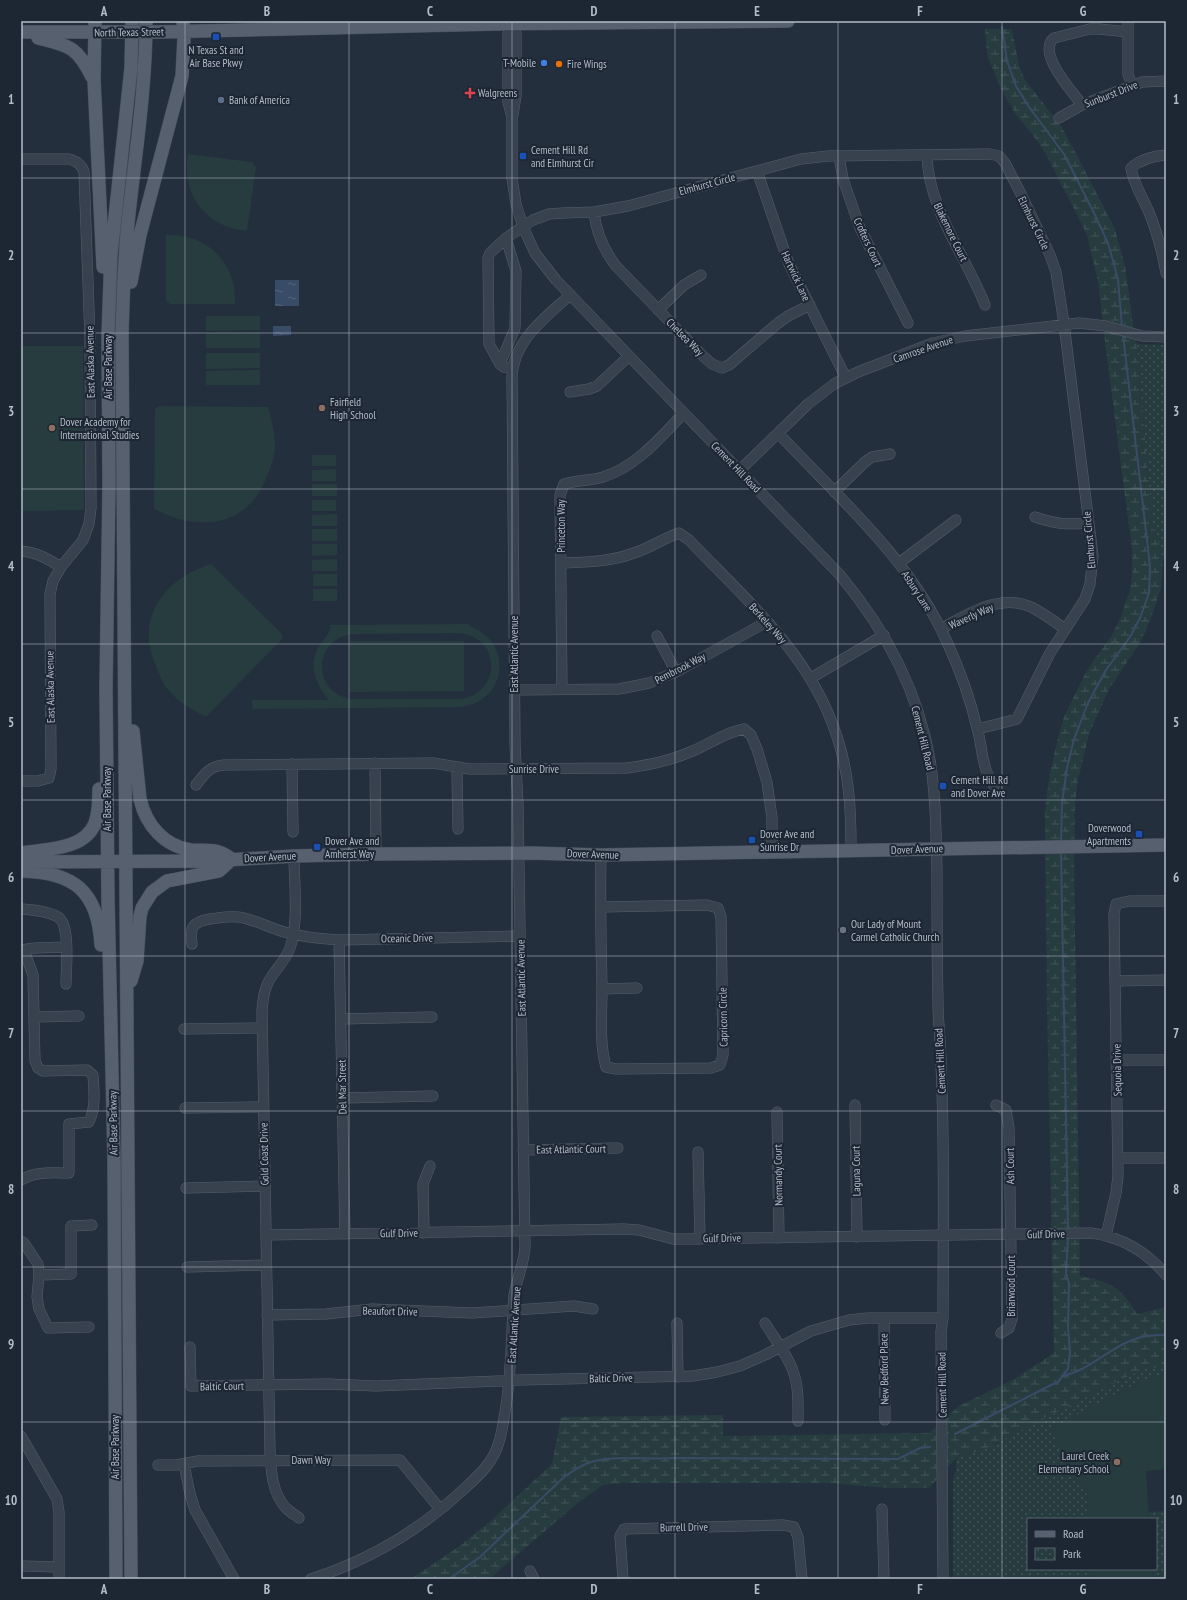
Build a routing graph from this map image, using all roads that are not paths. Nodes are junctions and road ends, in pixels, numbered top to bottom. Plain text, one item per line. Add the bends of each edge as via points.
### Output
1 (132, 21) edge
2 (146, 21) edge
3 (788, 21) edge
4 (1128, 21) edge
5 (513, 23) edge
6 (183, 26) edge
7 (95, 27) edge
8 (1128, 32) junction
9 (21, 33) edge
10 (94, 80) junction
11 (1166, 81) edge
12 (1132, 86) junction
13 (1082, 105) junction
14 (1059, 118) dead end
15 (927, 155) junction
16 (1166, 155) edge
17 (839, 156) junction
18 (21, 159) edge
19 (757, 171) junction
20 (594, 212) junction
21 (523, 227) junction
22 (503, 241) junction
23 (1166, 273) edge
24 (701, 275) dead end
25 (570, 295) junction
26 (810, 305) junction
27 (985, 305) dead end
28 (658, 310) junction
29 (908, 323) dead end
30 (1064, 324) junction
31 (108, 335) junction
32 (122, 335) junction
33 (1166, 337) edge
34 (629, 356) junction
35 (500, 364) junction
36 (512, 368) junction
37 (846, 378) junction
38 (570, 392) dead end
39 (684, 413) junction
40 (778, 433) junction
41 (890, 454) dead end
42 (740, 470) junction
43 (834, 492) junction
44 (1034, 517) dead end
45 (956, 520) dead end
46 (1088, 523) junction
47 (21, 550) edge
48 (561, 563) junction
49 (899, 564) junction
50 (61, 567) junction
51 (766, 620) junction
52 (941, 629) junction
53 (1065, 629) junction
54 (884, 635) junction
55 (657, 636) dead end
56 (676, 672) junction
57 (811, 678) junction
58 (125, 688) junction
59 (562, 689) junction
60 (514, 690) junction
61 (978, 729) junction
62 (107, 736) junction
63 (375, 763) junction
64 (292, 764) junction
65 (459, 767) junction
66 (516, 769) junction
67 (21, 782) edge
68 (196, 785) dead end
69 (994, 786) dead end
70 (458, 829) dead end
71 (293, 832) dead end
72 (1166, 845) edge
73 (936, 849) junction
74 (852, 851) junction
75 (772, 852) junction
76 (21, 853) edge
77 (519, 853) junction
78 (376, 854) junction
79 (601, 855) junction
80 (294, 856) junction
81 (232, 859) junction
82 (108, 861) junction
83 (21, 862) edge
84 (126, 862) junction
85 (21, 871) edge
86 (1166, 901) edge
87 (601, 907) junction
88 (21, 909) edge
89 (293, 934) junction
90 (520, 936) junction
91 (340, 940) junction
92 (192, 944) dead end
93 (66, 947) junction
94 (21, 951) edge
95 (1166, 980) edge
96 (1115, 981) junction
97 (66, 984) dead end
98 (602, 988) junction
99 (637, 988) dead end
100 (127, 994) junction
101 (111, 1012) junction
102 (79, 1016) dead end
103 (34, 1017) junction
104 (432, 1017) dead end
105 (341, 1019) junction
106 (262, 1028) junction
107 (184, 1029) dead end
108 (1116, 1060) junction
109 (1166, 1060) edge
110 (433, 1096) dead end
111 (342, 1098) junction
112 (855, 1105) dead end
113 (996, 1105) dead end
114 (264, 1106) junction
115 (185, 1108) dead end
116 (777, 1112) dead end
117 (618, 1148) dead end
118 (524, 1150) junction
119 (698, 1152) dead end
120 (1118, 1158) junction
121 (1166, 1158) edge
122 (430, 1166) dead end
123 (21, 1180) edge
124 (265, 1186) junction
125 (186, 1188) dead end
126 (92, 1225) dead end
127 (525, 1231) junction
128 (424, 1233) junction
129 (345, 1234) junction
130 (1011, 1234) junction
131 (266, 1235) junction
132 (857, 1236) junction
133 (943, 1236) junction
134 (1106, 1236) junction
135 (700, 1238) junction
136 (779, 1238) junction
137 (21, 1241) edge
138 (266, 1265) junction
139 (187, 1267) dead end
140 (39, 1275) junction
141 (1166, 1275) edge
142 (593, 1309) dead end
143 (513, 1310) junction
144 (267, 1315) junction
145 (884, 1318) junction
146 (943, 1318) junction
147 (677, 1323) dead end
148 (765, 1323) dead end
149 (89, 1327) dead end
150 (1001, 1333) dead end
151 (190, 1347) dead end
152 (780, 1347) junction
153 (678, 1377) junction
154 (510, 1380) junction
155 (268, 1385) junction
156 (885, 1420) dead end
157 (798, 1421) dead end
158 (21, 1436) edge
159 (270, 1460) junction
160 (184, 1464) junction
161 (158, 1465) dead end
162 (440, 1509) junction
163 (882, 1509) dead end
164 (299, 1518) dead end
165 (21, 1566) edge
166 (59, 1567) junction
167 (59, 1579) edge
168 (116, 1579) edge
169 (131, 1579) edge
170 (234, 1579) edge
171 (311, 1579) edge
172 (622, 1579) edge
173 (802, 1579) edge
174 (884, 1579) edge
175 (943, 1579) edge

1 - 31 main road, Air Base Parkway via 131,68 111,254
2 - 32 main road, Air Base Parkway via 143,97 125,255
3 - 5 main road, North Texas Street
4 - 8 street
5 - 6 main road, North Texas Street
5 - 21 street, Cement Hill Road via 508,34 508,102 512,116 513,184
6 - 7 main road, North Texas Street, bridge via 159,32 118,32
6 - 32 main road via 182,76 140,235
7 - 9 main road, North Texas Street
7 - 10 main road
8 - 12 street via 1128,74
8 - 13 street via 1090,29 1054,38 1050,42 1048,48 1056,70
9 - 10 main road via 53,40 69,47 83,60
10 - 31 main road via 104,300
11 - 12 street, Sunburst Drive
12 - 13 street, Sunburst Drive
13 - 14 street, Sunburst Drive
15 - 17 street, Elmhurst Circle
15 - 27 street, Blakemore Court via 931,188
15 - 30 street, Elmhurst Circle via 999,156 1050,256 1059,287
16 - 23 street via 1138,161 1131,168 1132,178 1157,234
17 - 19 street, Elmhurst Circle via 801,159
17 - 29 street, Crofters Court via 843,180 860,228
18 - 50 street, East Alaska Avenue via 69,159 79,164 84,172 90,338 91,508 83,540
19 - 20 street, Elmhurst Circle via 628,206
19 - 26 street, Hartwick Lane via 782,246
20 - 21 street, Elmhurst Circle via 549,214 534,219
20 - 28 street, Chelsea Way via 597,234 608,256
21 - 22 street, Elmhurst Circle
21 - 25 street, Cement Hill Road via 535,253
22 - 35 street via 516,271 515,328
22 - 35 street, Elmhurst Circle via 488,258 489,344
24 - 28 street via 684,285
25 - 34 street, Cement Hill Road
25 - 36 street, East Atlantic Avenue via 526,338
26 - 28 street, Chelsea Way via 788,316 722,368 712,364 702,355
26 - 37 street, Hartwick Lane
30 - 33 street, Camrose Avenue via 1106,326 1148,337
30 - 37 street, Camrose Avenue via 948,339
30 - 46 street, Elmhurst Circle
31 - 62 main road, Air Base Parkway
32 - 58 main road, Air Base Parkway
34 - 38 street via 597,386
34 - 39 street, Cement Hill Road
35 - 36 street
36 - 60 street, East Atlantic Avenue
37 - 40 street, Camrose Avenue via 820,394
39 - 42 street, Cement Hill Road
39 - 48 street, Princeton Way via 642,455 623,469 602,477 564,484 560,495
40 - 42 street, Camrose Avenue
40 - 43 street, Asbury Lane
41 - 43 street via 872,457
42 - 54 street, Cement Hill Road via 840,575
43 - 49 street, Asbury Lane
44 - 46 street via 1066,525
45 - 49 street
46 - 53 street, Elmhurst Circle via 1092,556 1090,584 1085,599
47 - 50 street via 30,551
48 - 51 street, Berkeley Way via 615,559 651,547 679,533 689,540
48 - 59 street, Princeton Way
49 - 52 street, Asbury Lane via 924,599
50 - 67 street, East Alaska Avenue via 53,580 50,594 51,768 48,778
51 - 56 street, Pembrook Way
51 - 57 street, Berkeley Way
52 - 53 street, Waverly Way via 994,604 1006,603 1030,607
52 - 61 street, Asbury Lane via 964,683
53 - 61 street, Elmhurst Circle via 1017,719
54 - 57 street
54 - 73 street, Cement Hill Road via 906,680 925,737 933,781
55 - 56 street
56 - 59 street, Pembrook Way via 635,687
57 - 74 street, Berkeley Way via 830,718 844,765 851,812
58 - 81 main road via 133,729 142,810 152,827 175,845 192,850 219,852
58 - 84 main road, Air Base Parkway
59 - 60 street, Pembrook Way
60 - 66 street, East Atlantic Avenue
61 - 69 street, Asbury Lane via 985,768
62 - 76 main road via 102,755 97,813 92,829 74,844
62 - 82 main road, Air Base Parkway
63 - 64 street, Sunrise Drive
63 - 65 street, Sunrise Drive via 433,763
63 - 78 street
64 - 68 street, Sunrise Drive via 215,765
64 - 71 street
65 - 66 street, Sunrise Drive
65 - 70 street
66 - 75 street, Sunrise Drive via 647,765 688,753 733,731 744,729 751,735 767,782 772,818
66 - 77 street, East Atlantic Avenue
72 - 73 main road, Dover Avenue
73 - 74 main road, Dover Avenue
73 - 133 street, Cement Hill Road via 938,1003 942,1064
74 - 75 main road, Dover Avenue
75 - 79 main road, Dover Avenue
77 - 78 main road, Dover Avenue
77 - 79 main road, Dover Avenue
77 - 90 street, East Atlantic Avenue
78 - 80 main road, Dover Avenue
79 - 87 street, Capricorn Circle
80 - 81 main road, Dover Avenue
80 - 89 street, Gold Coast Drive
81 - 84 main road, Dover Avenue
81 - 100 main road via 219,870 167,881 146,899 141,912 137,961
82 - 83 main road, Dover Avenue
82 - 84 main road, Dover Avenue
82 - 101 main road, Air Base Parkway
84 - 100 main road, Air Base Parkway
85 - 101 main road via 61,877 80,889 90,901 100,924 102,967
86 - 96 street, Sequoia Drive via 1129,901 1116,904
87 - 98 street, Capricorn Circle
87 - 98 street, Capricorn Circle via 707,905 718,908 721,917 723,1047 720,1065 711,1068 616,1070 606,1067 603,1055
88 - 93 street via 58,917 63,922 66,932
89 - 91 street, Oceanic Drive via 314,939
89 - 92 street, Oceanic Drive via 248,919 224,917 198,922 192,927
89 - 106 street, Gold Coast Drive via 285,959 265,989
90 - 91 street, Oceanic Drive
90 - 118 street, East Atlantic Avenue
91 - 105 street, Del Mar Street
93 - 94 street
93 - 97 street
94 - 103 street via 26,956 33,975
95 - 96 street
96 - 108 street, Sequoia Drive
98 - 99 street
100 - 169 main road, Air Base Parkway
101 - 168 main road, Air Base Parkway
102 - 103 street
103 - 123 street via 35,1061 38,1068 43,1071 87,1070 93,1075 94,1113 89,1122 69,1124 70,1173 44,1172
104 - 105 street
105 - 111 street, Del Mar Street
106 - 107 street
106 - 114 street, Gold Coast Drive
108 - 109 street
108 - 120 street, Sequoia Drive
110 - 111 street
111 - 129 street, Del Mar Street
112 - 132 street, Laguna Court
113 - 130 street, Ash Court via 1006,1110 1010,1128
114 - 115 street
114 - 124 street, Gold Coast Drive
116 - 136 street, Normandy Court
117 - 118 street, East Atlantic Court
118 - 127 street, East Atlantic Avenue
119 - 135 street
120 - 121 street
120 - 134 street, Sequoia Drive via 1118,1184
122 - 128 street via 423,1184
124 - 125 street
124 - 131 street, Gold Coast Drive
126 - 140 street via 70,1226 71,1274
127 - 128 street, Gulf Drive
127 - 135 street, Gulf Drive via 639,1230 674,1238
127 - 143 street, East Atlantic Avenue via 524,1258 516,1284
128 - 129 street, Gulf Drive
129 - 131 street, Gulf Drive
130 - 133 street, Gulf Drive
130 - 134 street, Gulf Drive via 1091,1233
130 - 150 street, Briarwood Court via 1012,1319 1009,1328
131 - 138 street, Gold Coast Drive
132 - 133 street, Gulf Drive
132 - 136 street, Gulf Drive
133 - 146 street, Cement Hill Road
134 - 141 street, Gulf Drive via 1137,1248 1155,1262
135 - 136 street, Gulf Drive
137 - 140 street via 38,1264
138 - 139 street
138 - 144 street, Gold Coast Drive
140 - 149 street via 39,1309 48,1328
142 - 143 street, Beaufort Drive via 574,1306
143 - 144 street, Beaufort Drive via 456,1313 372,1309 326,1314
143 - 154 street, East Atlantic Avenue
144 - 155 street, Gold Coast Drive
145 - 146 street, Baltic Drive
145 - 152 street, Baltic Drive via 849,1320 830,1325 811,1331
145 - 156 street, New Bedford Place
146 - 175 street, Cement Hill Road
147 - 153 street
148 - 152 street
151 - 155 street, Baltic Court via 191,1386
152 - 153 street, Baltic Drive via 754,1361 729,1370
152 - 157 street via 796,1383
153 - 154 street, Baltic Drive
154 - 155 street, Baltic Drive via 376,1386
154 - 162 street, East Atlantic Avenue via 501,1434 492,1458 484,1470
155 - 159 street, Gold Coast Drive
158 - 166 street via 57,1499
159 - 160 street, Dawn Way via 198,1461
159 - 162 street, Dawn Way via 400,1460
159 - 164 street, Gold Coast Drive via 276,1492 286,1508
160 - 161 street, Dawn Way
160 - 170 street via 195,1510
162 - 171 street, East Atlantic Avenue via 374,1553
163 - 174 street
165 - 166 street
166 - 167 street
172 - 173 street, Burrell Drive via 620,1536 624,1529 783,1525 794,1528 798,1537

